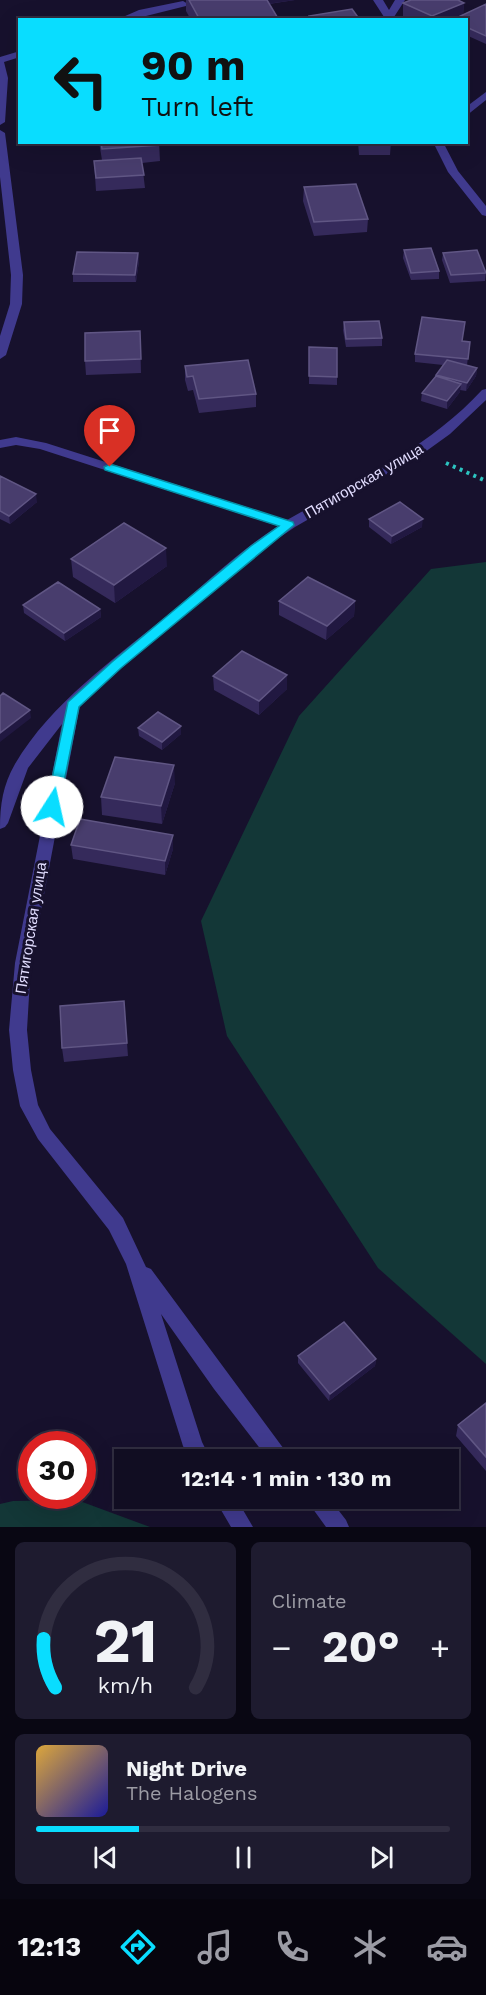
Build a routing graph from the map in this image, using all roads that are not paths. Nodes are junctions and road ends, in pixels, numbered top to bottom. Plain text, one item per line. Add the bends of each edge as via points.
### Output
1 (378, 0) edge
2 (400, 0) edge
3 (183, 4) dead end
4 (126, 18) edge
5 (390, 18) edge
6 (18, 55) edge
7 (0, 62) edge
8 (486, 95) edge
9 (468, 111) edge
10 (0, 122) edge
11 (0, 133) edge
12 (439, 144) edge
13 (486, 213) edge
14 (0, 354) edge
15 (486, 393) edge
16 (0, 444) edge
17 (288, 525) junction
18 (73, 705) junction
19 (0, 823) edge
20 (135, 1263) junction
21 (195, 1449) edge
22 (273, 1449) edge
23 (231, 1509) edge
24 (324, 1509) edge
25 (243, 1527) edge
26 (339, 1527) edge

1 - 5 street
2 - 5 street
3 - 4 street
6 - 7 street
7 - 10 street
8 - 9 street
11 - 14 street via 17,275 16,304
12 - 13 street via 453,172
15 - 17 street, Пятигорская улица via 471,412 414,452
16 - 17 street via 16,441 42,446
17 - 18 street, Пятигорская улица
18 - 19 street, Пятигорская улица via 24,762
18 - 20 street, Пятигорская улица via 23,963 18,1030 29,1106 73,1174 116,1224
20 - 21 street, Пятигорская улица
20 - 22 street, Пятигорская улица
23 - 25 street
24 - 26 street

